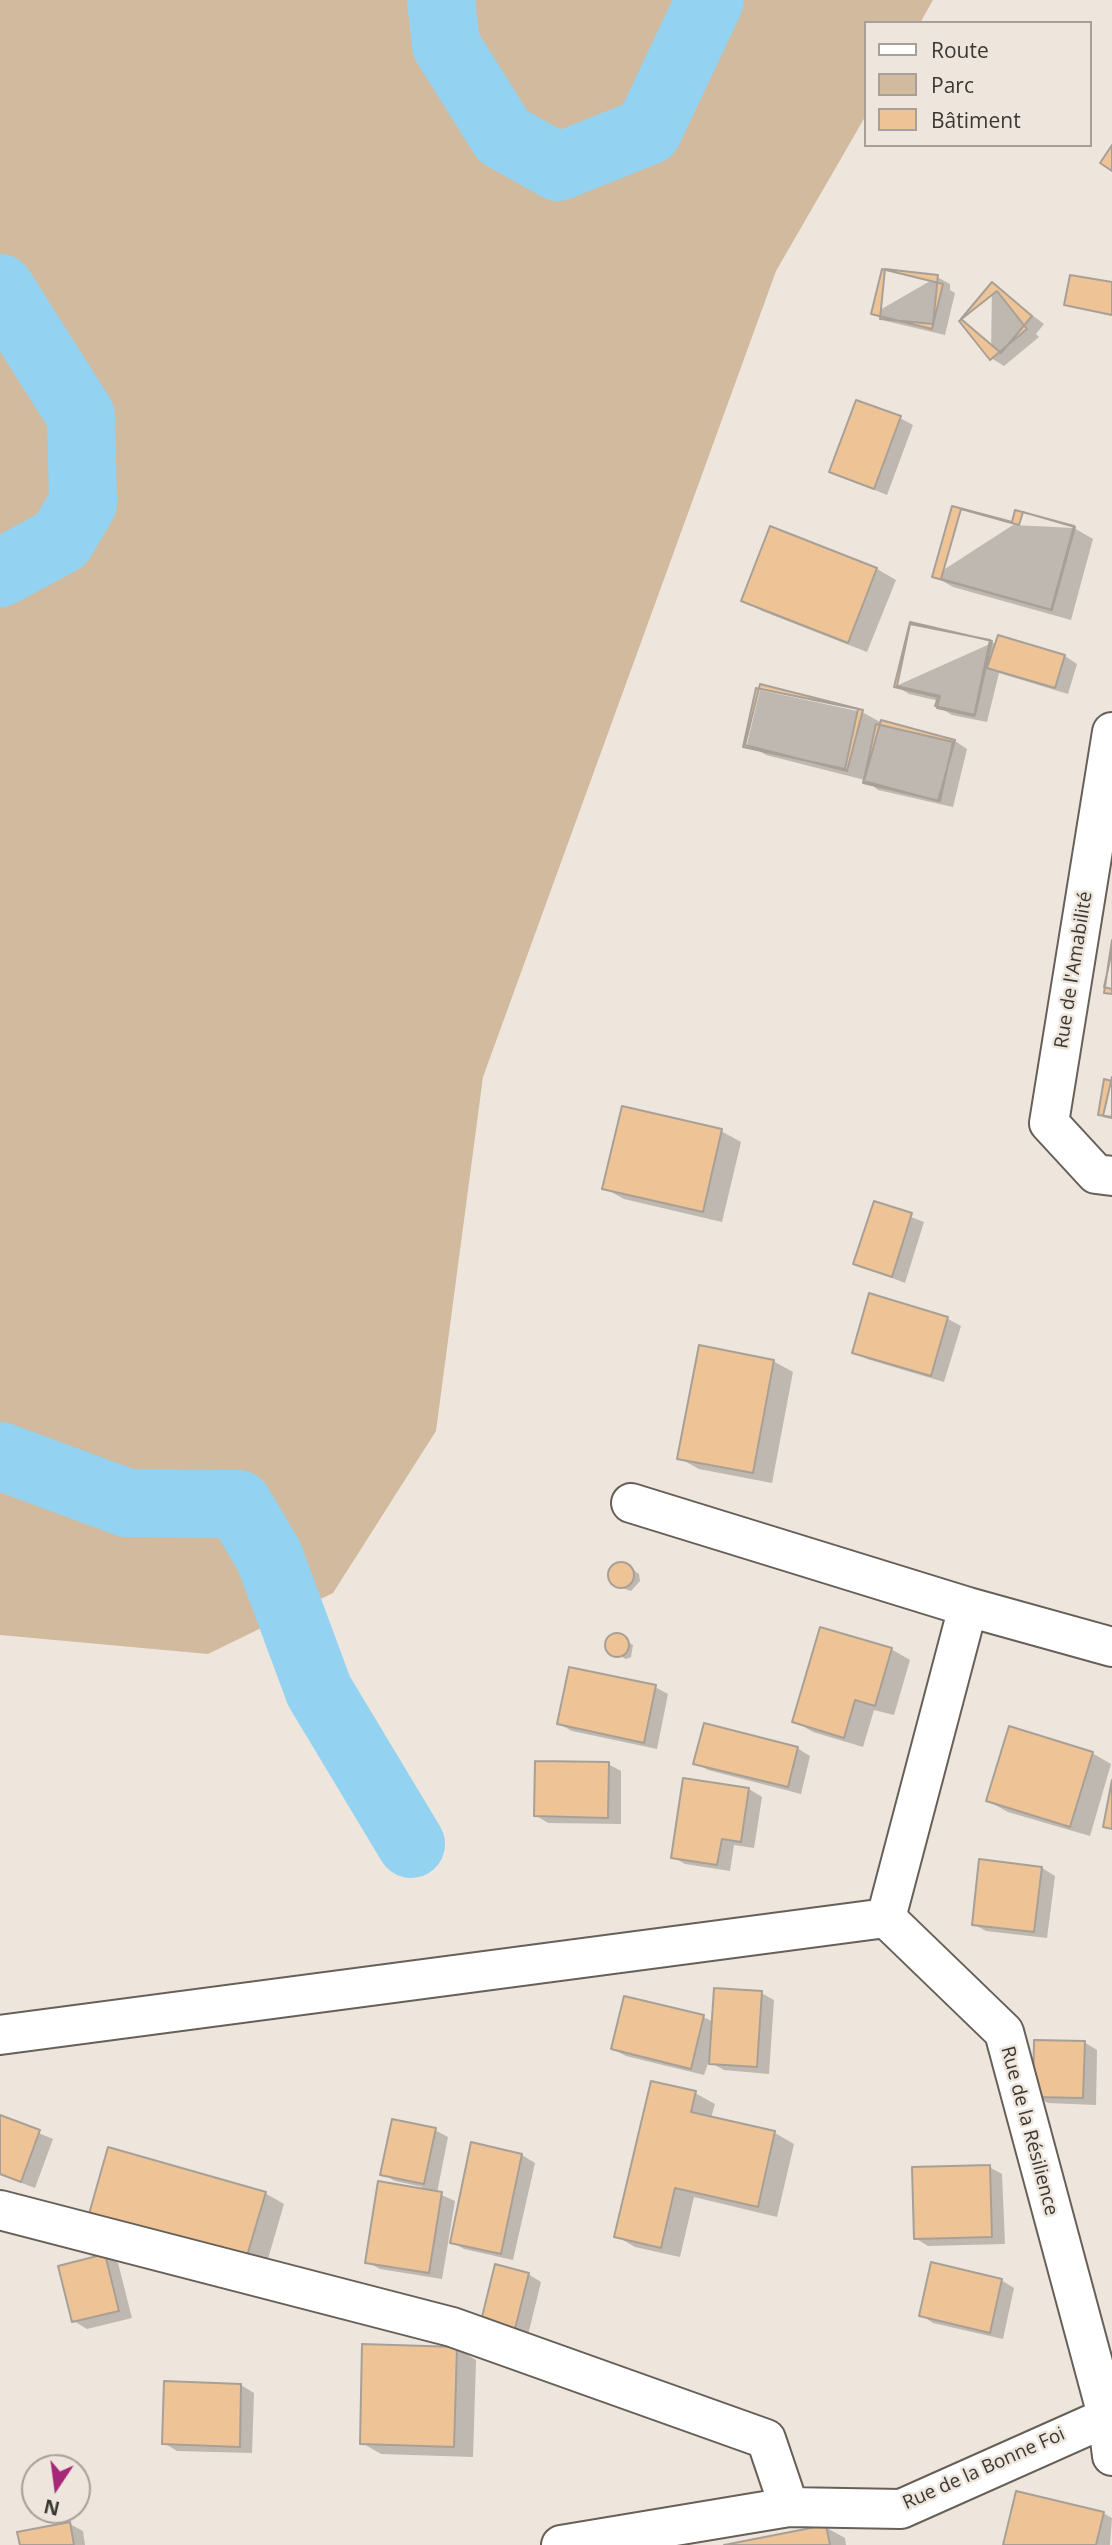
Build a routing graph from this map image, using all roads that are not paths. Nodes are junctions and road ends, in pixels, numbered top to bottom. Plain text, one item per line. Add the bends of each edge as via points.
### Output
1 (1112, 732) edge
2 (1112, 1176) edge
3 (631, 1503) dead end
4 (968, 1607) junction
5 (1112, 1647) edge
6 (886, 1919) junction
7 (0, 2035) edge
8 (0, 2210) edge
9 (1109, 2415) edge
10 (1112, 2456) edge
11 (789, 2507) junction
12 (561, 2545) edge

1 - 2 street, Rue de l'Amabilité via 1049,1123 1097,1174
3 - 4 street
4 - 5 street
4 - 6 street
6 - 7 street
6 - 9 street, Rue de la Résilience via 1004,2032
8 - 11 street via 452,2327 766,2439
9 - 10 street, Rue de la Résilience
9 - 11 street, Rue de la Bonne Foi via 901,2508
11 - 12 street, Rue de la Bonne Foi

